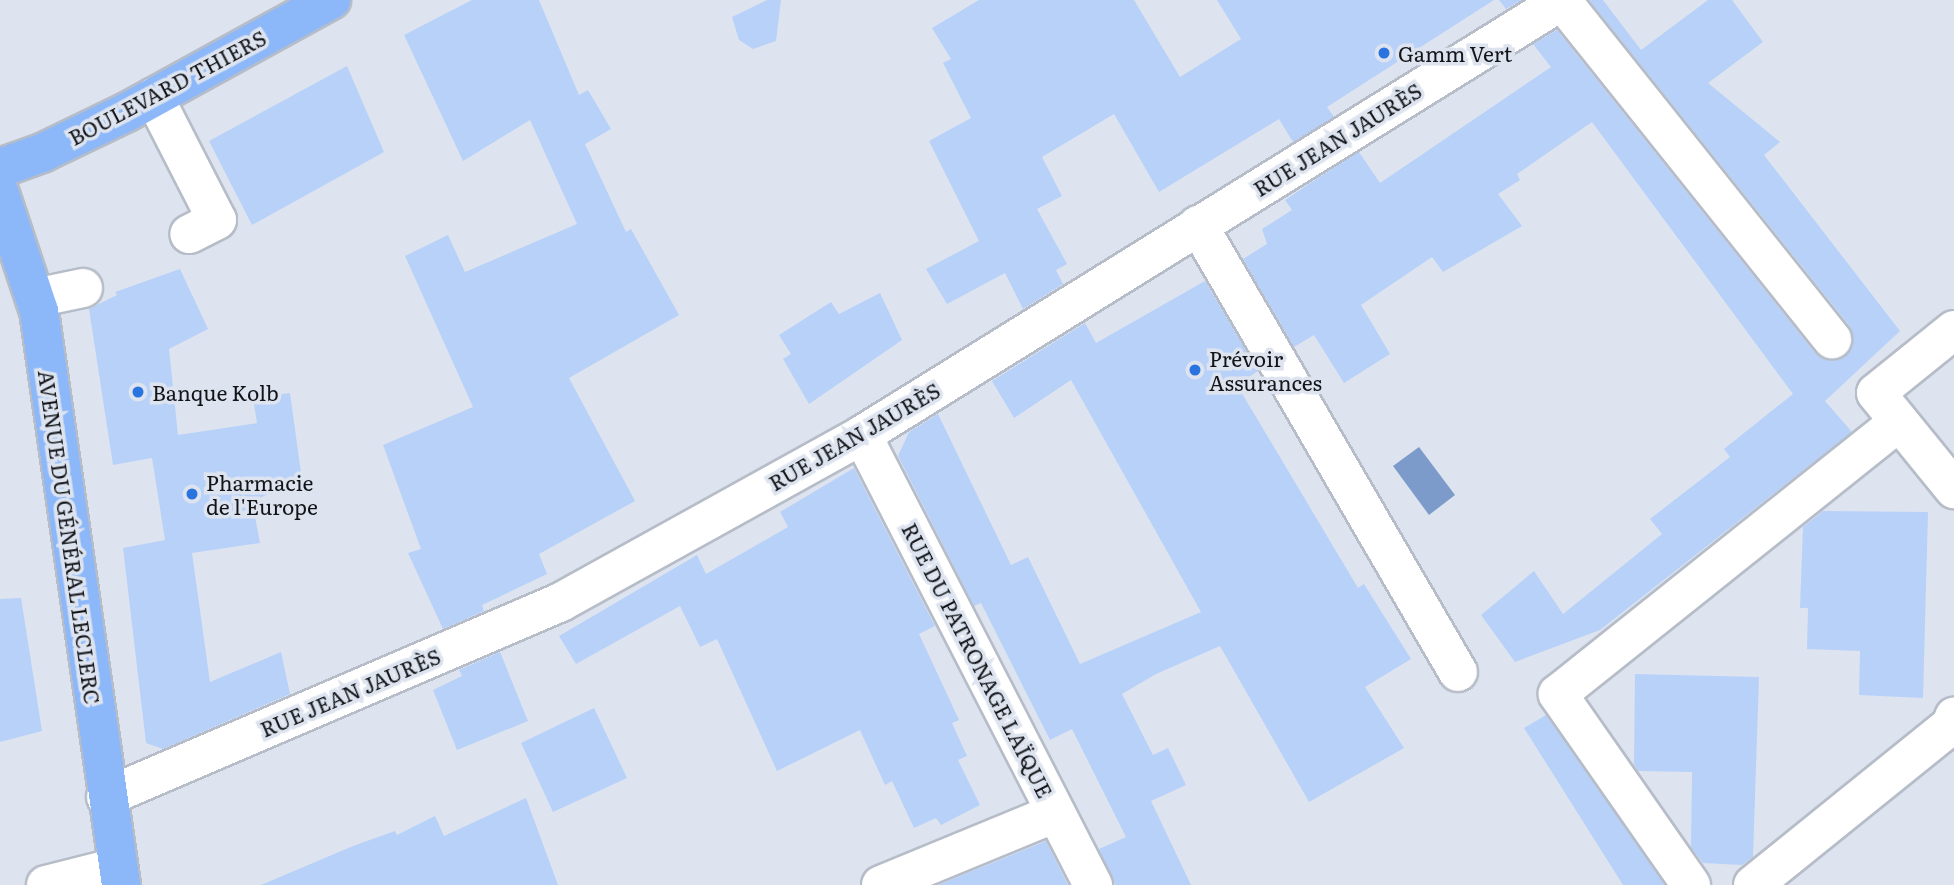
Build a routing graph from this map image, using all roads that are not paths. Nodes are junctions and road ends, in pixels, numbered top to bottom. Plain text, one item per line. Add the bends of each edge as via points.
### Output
1 (331, 0) edge
2 (1563, 1) edge
3 (154, 97) junction
4 (0, 168) edge
5 (0, 194) edge
6 (1198, 225) junction
7 (188, 234) dead end
8 (83, 288) dead end
9 (35, 298) junction
10 (1954, 330) edge
11 (1832, 339) dead end
12 (1899, 422) junction
13 (862, 435) junction
14 (1954, 489) edge
15 (1458, 672) dead end
16 (1954, 716) edge
17 (106, 797) junction
18 (1056, 813) junction
19 (119, 876) edge
20 (46, 885) edge
21 (881, 885) edge
22 (1093, 885) edge
23 (1690, 885) edge
24 (1753, 885) edge

1 - 3 main road, BOULEVARD THIERS
2 - 6 street, RUE JEAN JAURÈS
2 - 11 street
3 - 4 main road, BOULEVARD THIERS via 42,153
3 - 7 street via 217,219
5 - 9 main road, AVENUE DU GÉNÉRAL LECLERC
6 - 13 street, RUE JEAN JAURÈS
6 - 15 street
8 - 9 street
9 - 17 main road, AVENUE DU GÉNÉRAL LECLERC
10 - 12 street via 1876,393
12 - 14 street
12 - 23 street via 1558,694
13 - 17 street, RUE JEAN JAURÈS via 561,602
13 - 18 street, RUE DU PATRONAGE LAÏQUE
16 - 24 street via 1951,725
17 - 19 main road, AVENUE DU GÉNÉRAL LECLERC
18 - 21 street
18 - 22 street, RUE DU PATRONAGE LAÏQUE
19 - 20 street

